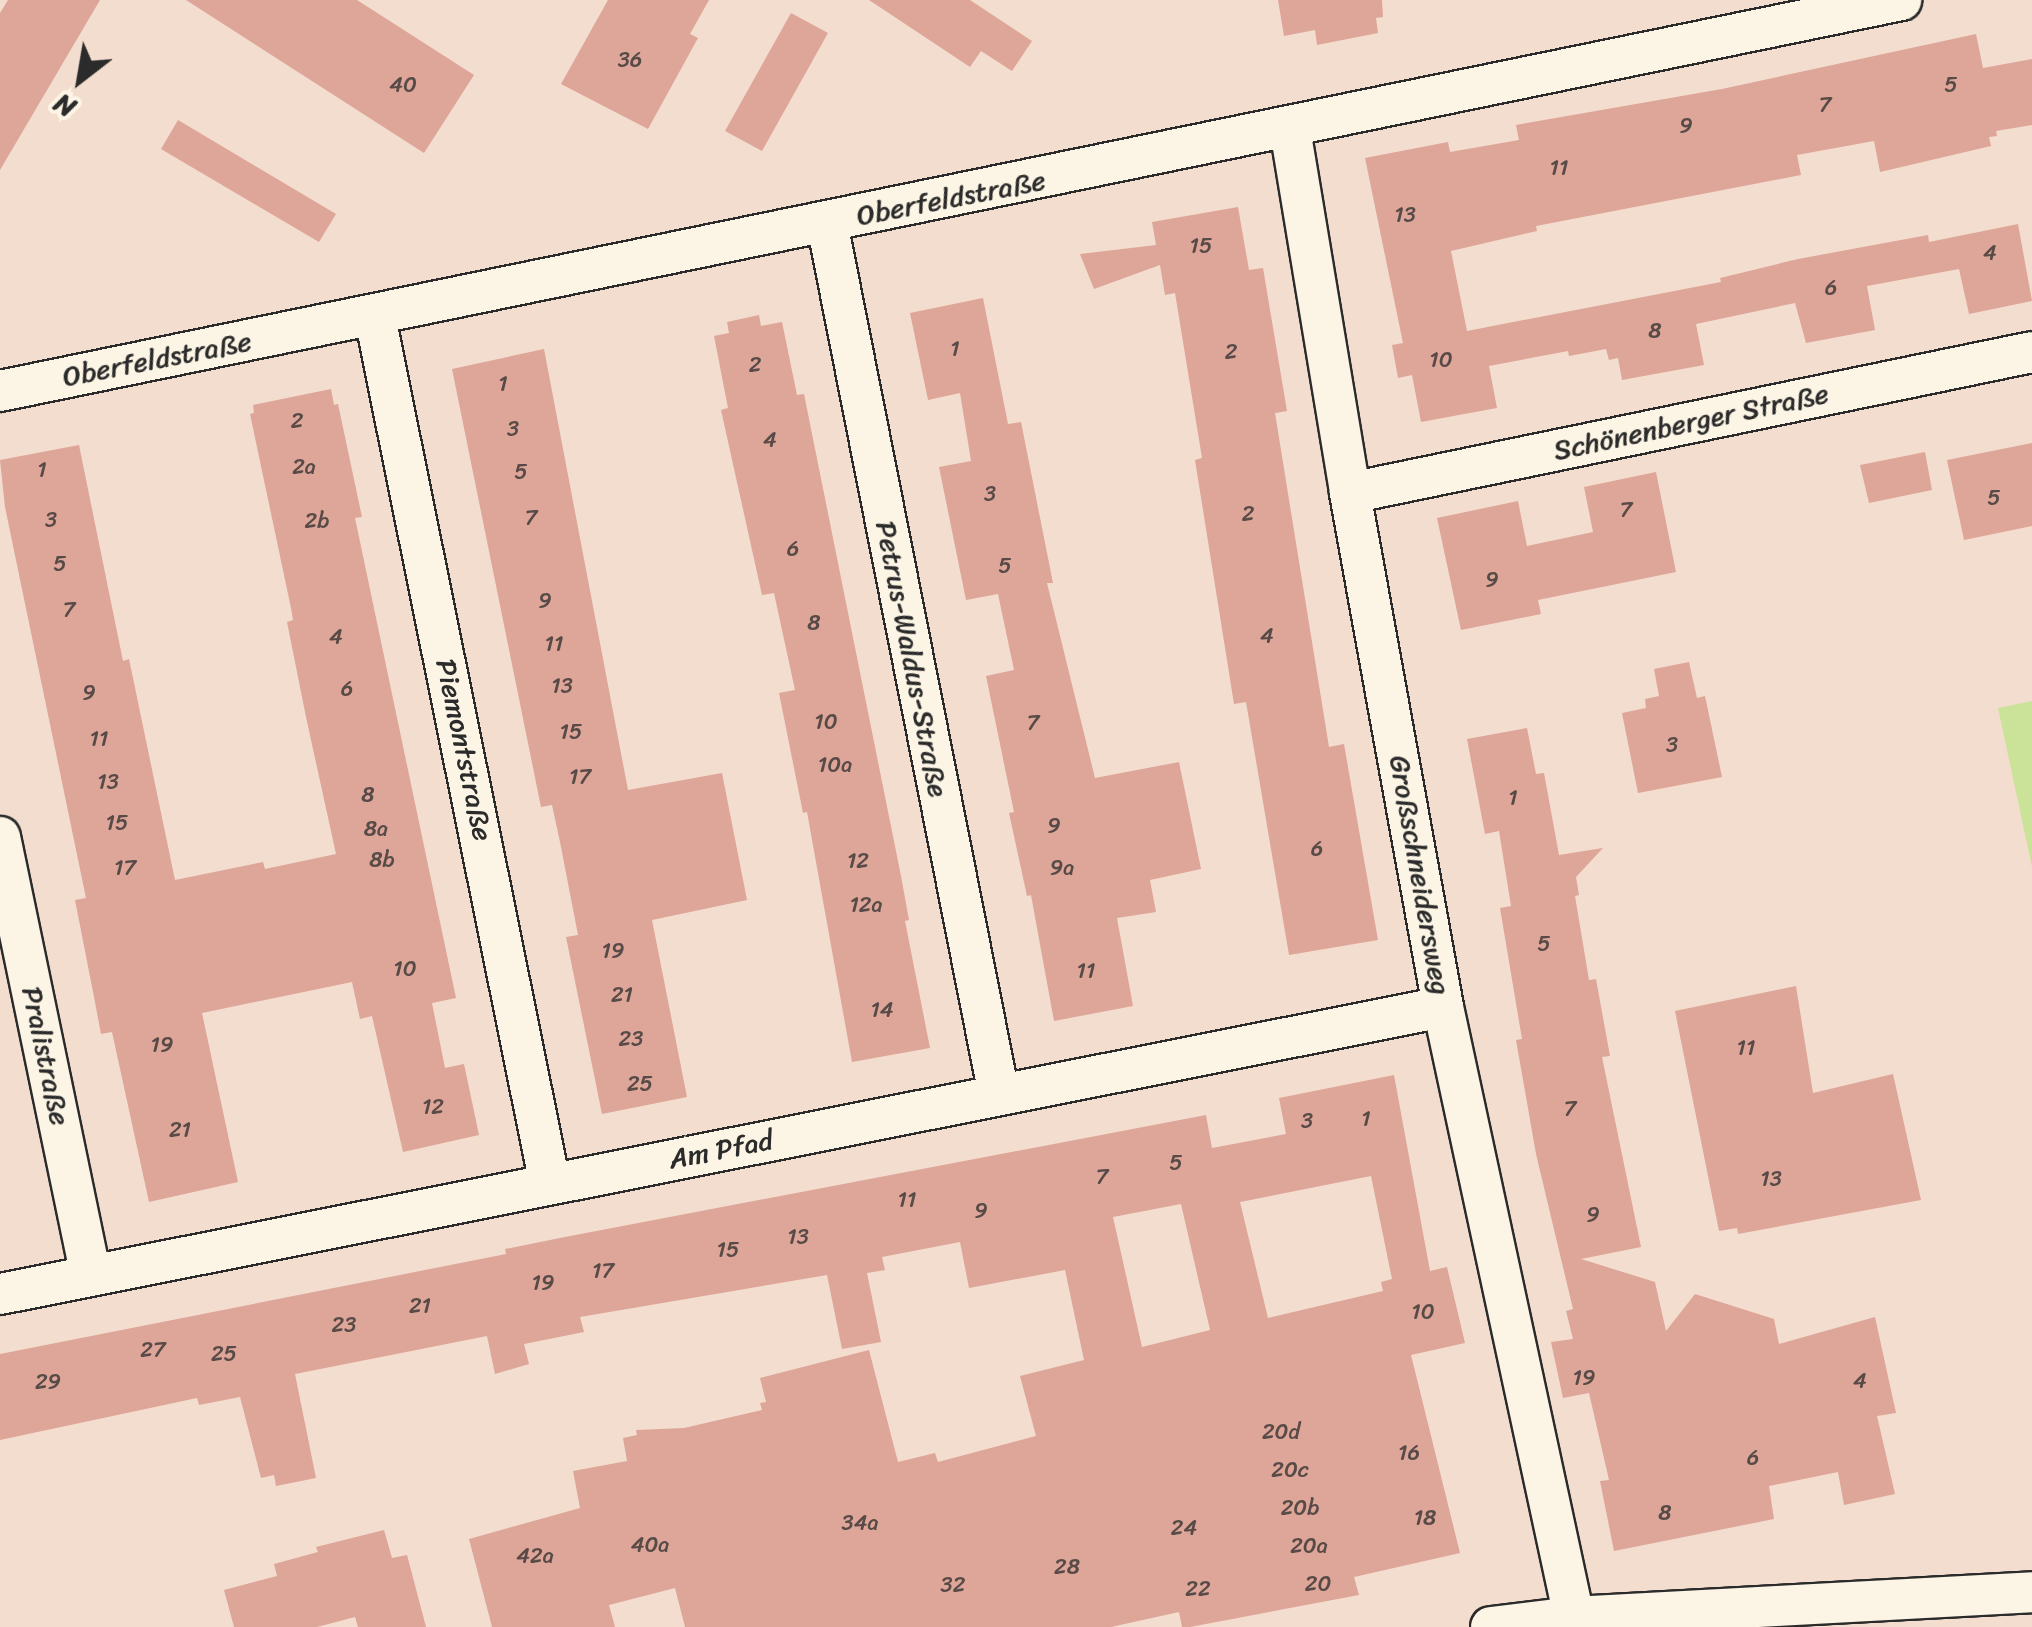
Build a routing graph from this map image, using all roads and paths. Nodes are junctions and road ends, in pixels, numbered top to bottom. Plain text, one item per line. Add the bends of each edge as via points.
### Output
1 (1901, 0) edge
2 (1290, 129) junction
3 (826, 222) junction
4 (374, 317) junction
5 (2032, 352) edge
6 (0, 391) edge
7 (1350, 493) junction
8 (0, 837) edge
9 (1443, 1007) junction
10 (998, 1095) junction
11 (550, 1184) junction
12 (92, 1276) junction
13 (0, 1294) edge
14 (2032, 1592) edge
15 (1574, 1617) junction
16 (1491, 1627) edge

1 - 2 street, Oberfeldstraße
2 - 3 street, Oberfeldstraße
2 - 7 street, Großschneidersweg
3 - 4 street, Oberfeldstraße
3 - 10 street, Petrus-Waldus-Straße
4 - 6 street, Oberfeldstraße
4 - 11 street, Piemontstraße
5 - 7 street, Schönenberger Straße
7 - 9 street, Großschneidersweg
8 - 12 street, Pralistraße
9 - 10 street, Am Pfad
9 - 15 street, Großschneidersweg
10 - 11 street, Am Pfad
11 - 12 street, Am Pfad
12 - 13 street, Am Pfad
14 - 15 street
15 - 16 street

